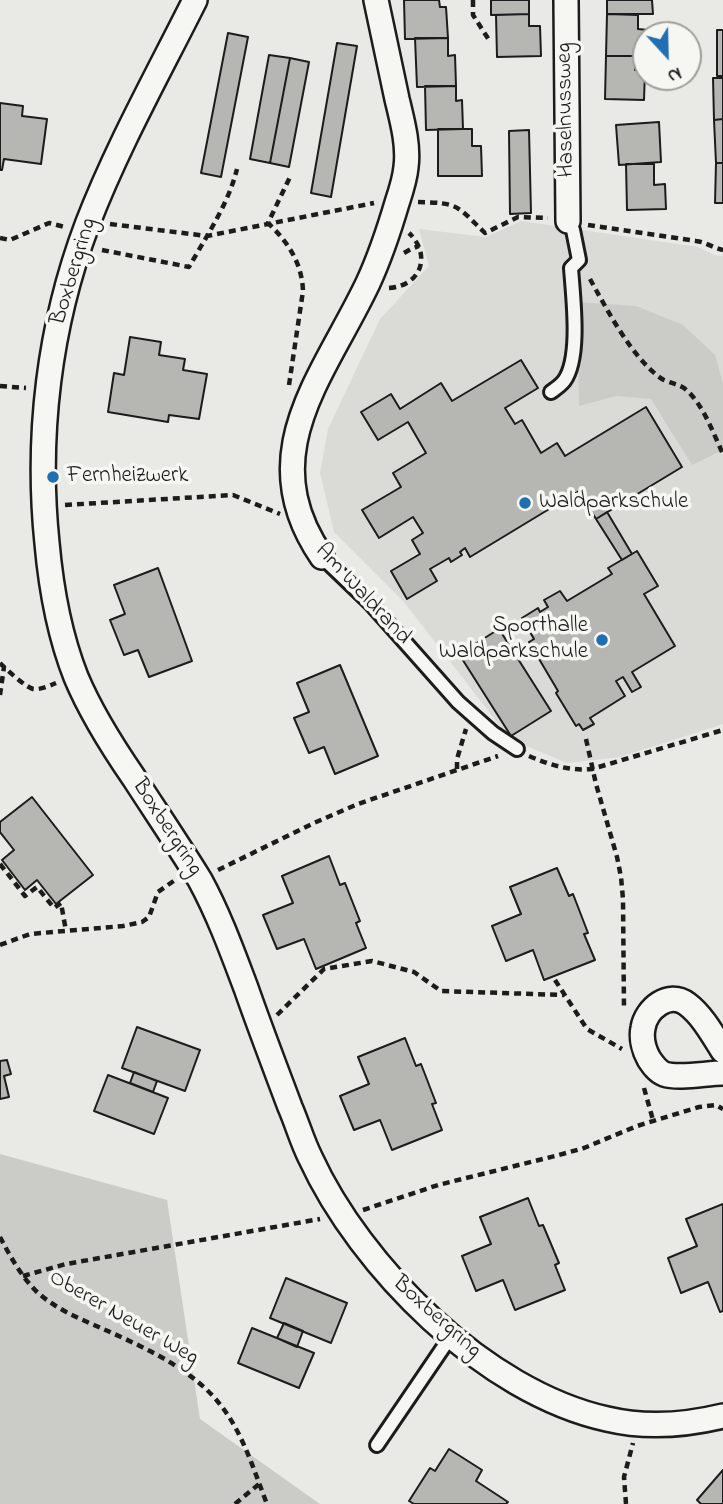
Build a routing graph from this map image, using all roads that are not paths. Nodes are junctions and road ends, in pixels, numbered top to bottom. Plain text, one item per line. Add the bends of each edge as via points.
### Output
1 (195, 0) edge
2 (376, 0) edge
3 (566, 0) edge
4 (568, 221) joint
5 (551, 392) dead end
6 (322, 557) joint
7 (517, 749) road end
8 (723, 1051) edge
9 (723, 1073) edge
10 (451, 1336) junction
11 (723, 1416) edge
12 (377, 1445) dead end

1 - 10 street, Boxbergring via 88,222 60,316 47,390 42,480 55,605 88,704 200,880 229,942 321,1179 386,1273
2 - 6 street, Am Waldrand via 407,164 391,225 368,282 295,434 292,458 298,509
3 - 4 street, Haselnussweg
4 - 5 lane via 579,260 571,268 574,348 570,370
6 - 7 lane, Am Waldrand via 371,604 458,702
8 - 9 street via 681,1000 658,1004 643,1024 647,1053 662,1073
10 - 11 street, Boxbergring via 490,1366 583,1413 636,1423 684,1423
10 - 12 lane

